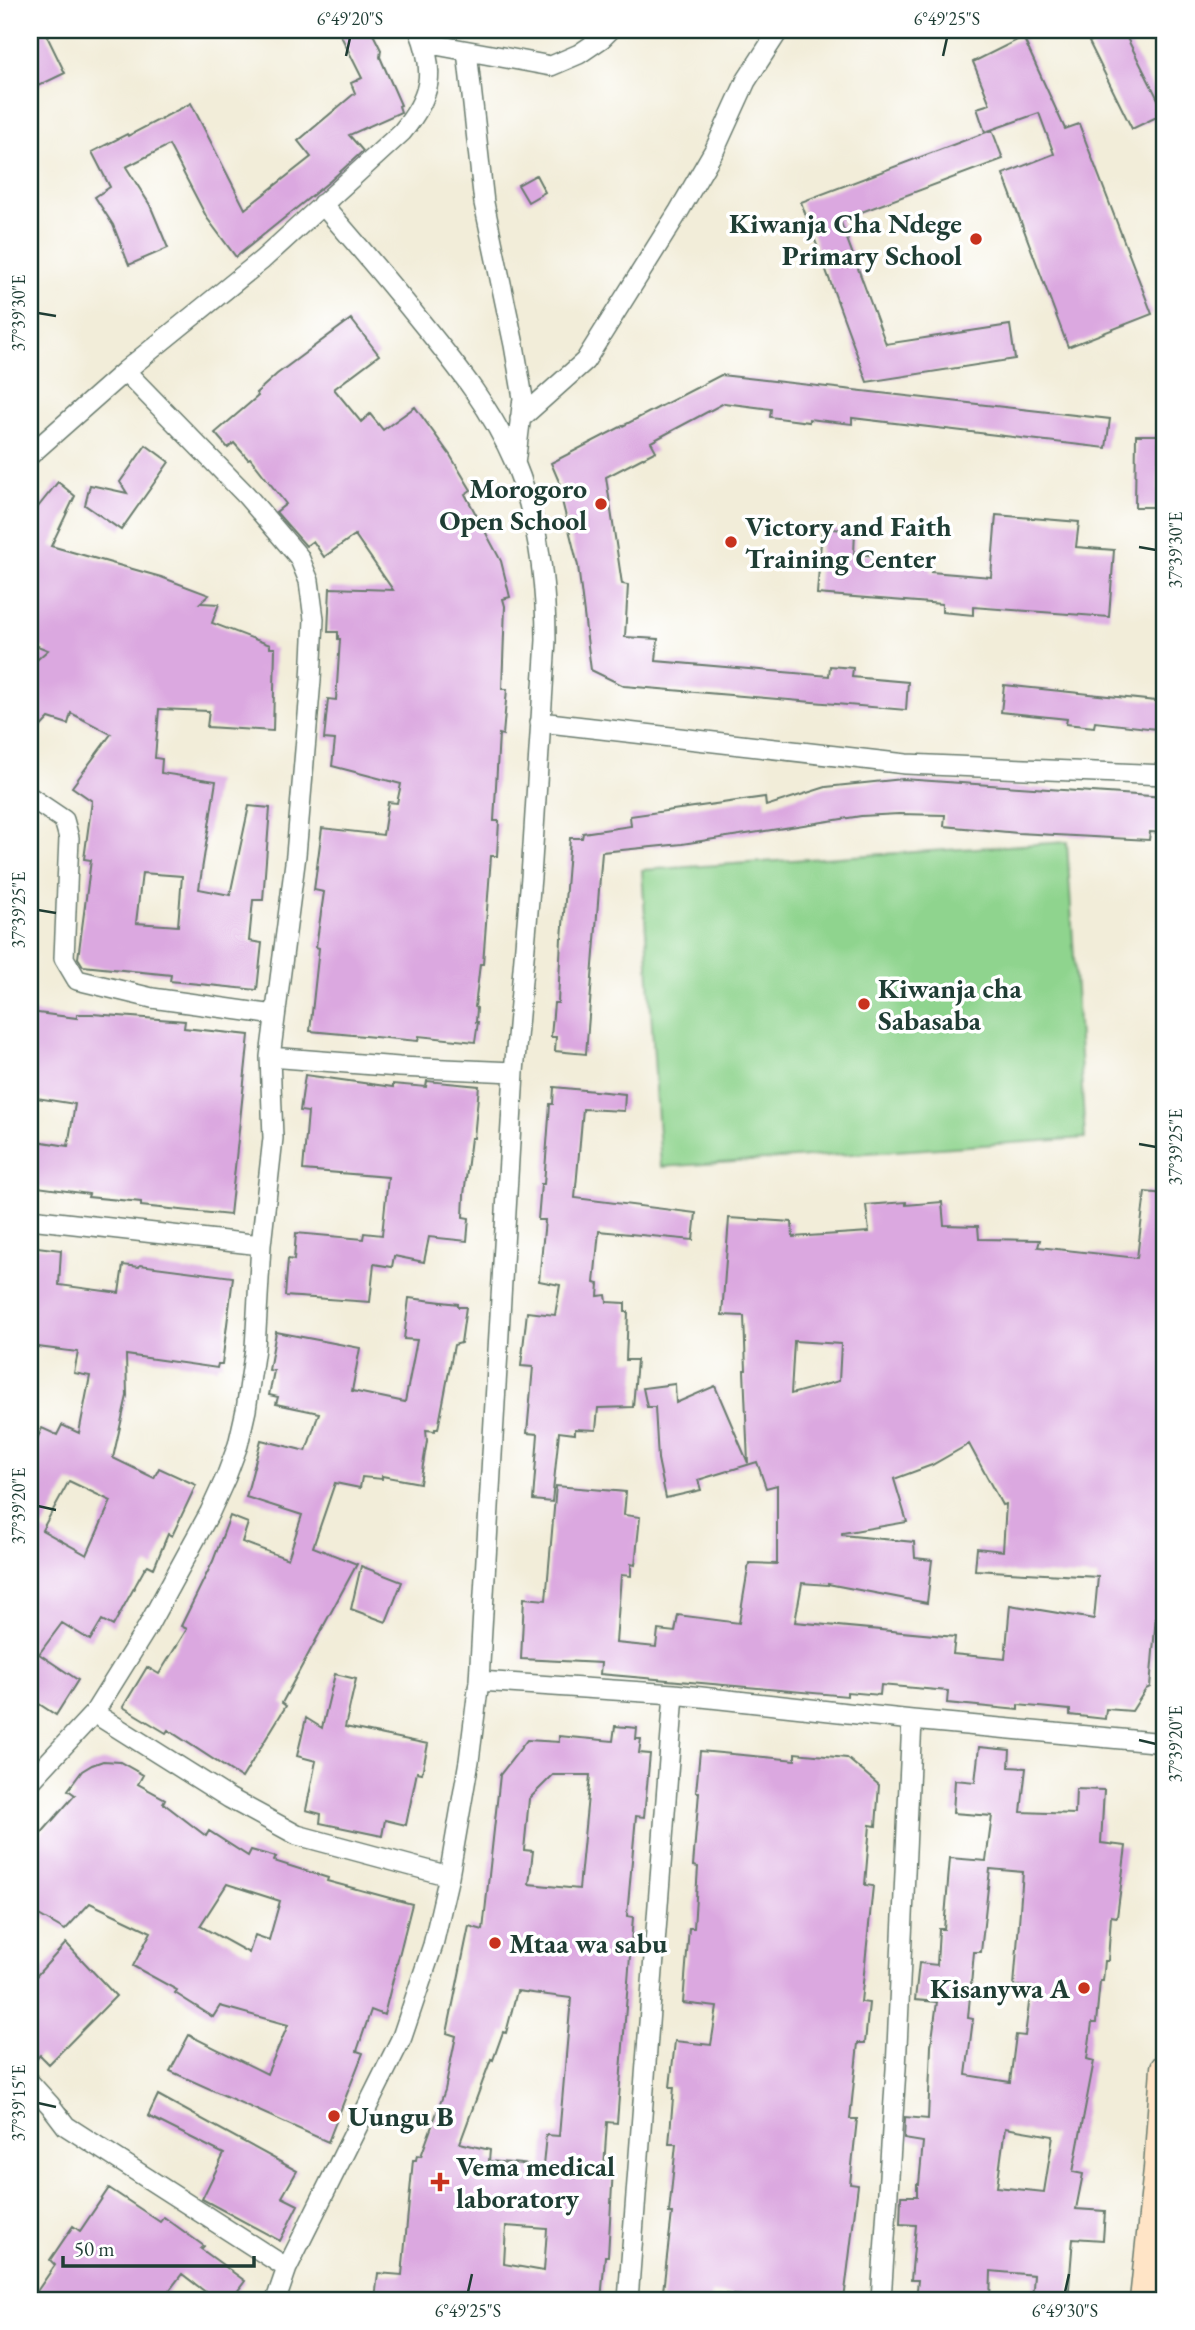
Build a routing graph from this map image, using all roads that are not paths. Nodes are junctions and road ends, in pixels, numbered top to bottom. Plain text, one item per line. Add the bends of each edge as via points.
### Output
1 (610, 30) edge
2 (779, 30) edge
3 (422, 37) edge
4 (467, 51) junction
5 (323, 204) junction
6 (125, 371) junction
7 (520, 419) junction
8 (30, 455) edge
9 (515, 464) junction
10 (540, 722) junction
11 (1165, 775) edge
12 (30, 797) edge
13 (275, 1014) junction
14 (270, 1057) junction
15 (514, 1072) junction
16 (30, 1219) edge
17 (261, 1245) junction
18 (480, 1681) junction
19 (674, 1695) junction
20 (94, 1713) junction
21 (912, 1720) junction
22 (1165, 1743) edge
23 (30, 1782) edge
24 (449, 1876) junction
25 (1165, 2068) edge
26 (30, 2083) edge
27 (1162, 2170) edge
28 (287, 2268) junction
29 (276, 2300) edge
30 (628, 2300) edge
31 (881, 2300) edge
32 (1144, 2300) edge

1 - 4 street via 579,54 551,66
2 - 7 street via 746,81 715,149 679,211 585,362
3 - 4 street
3 - 5 street via 429,72 419,111
4 - 7 street via 484,203 523,398
5 - 6 street
5 - 9 street via 460,370
6 - 8 street
6 - 13 street via 246,495 299,557 309,581 314,619 311,680 296,855
7 - 9 street
9 - 10 street via 535,527 546,604
10 - 11 street via 906,764
10 - 15 street
12 - 13 street via 64,820 69,838 64,958 77,980 152,998
13 - 14 street
14 - 15 street
14 - 17 street via 273,1138
15 - 18 street
16 - 17 street
17 - 20 street via 255,1348 238,1445 226,1477 147,1628
18 - 19 street
18 - 24 street
19 - 21 street
19 - 30 street
20 - 23 street
20 - 24 street via 297,1835
21 - 22 street
21 - 31 street
24 - 28 street via 433,1945 402,2037
25 - 27 street
26 - 28 street via 66,2126
27 - 32 street
28 - 29 street

